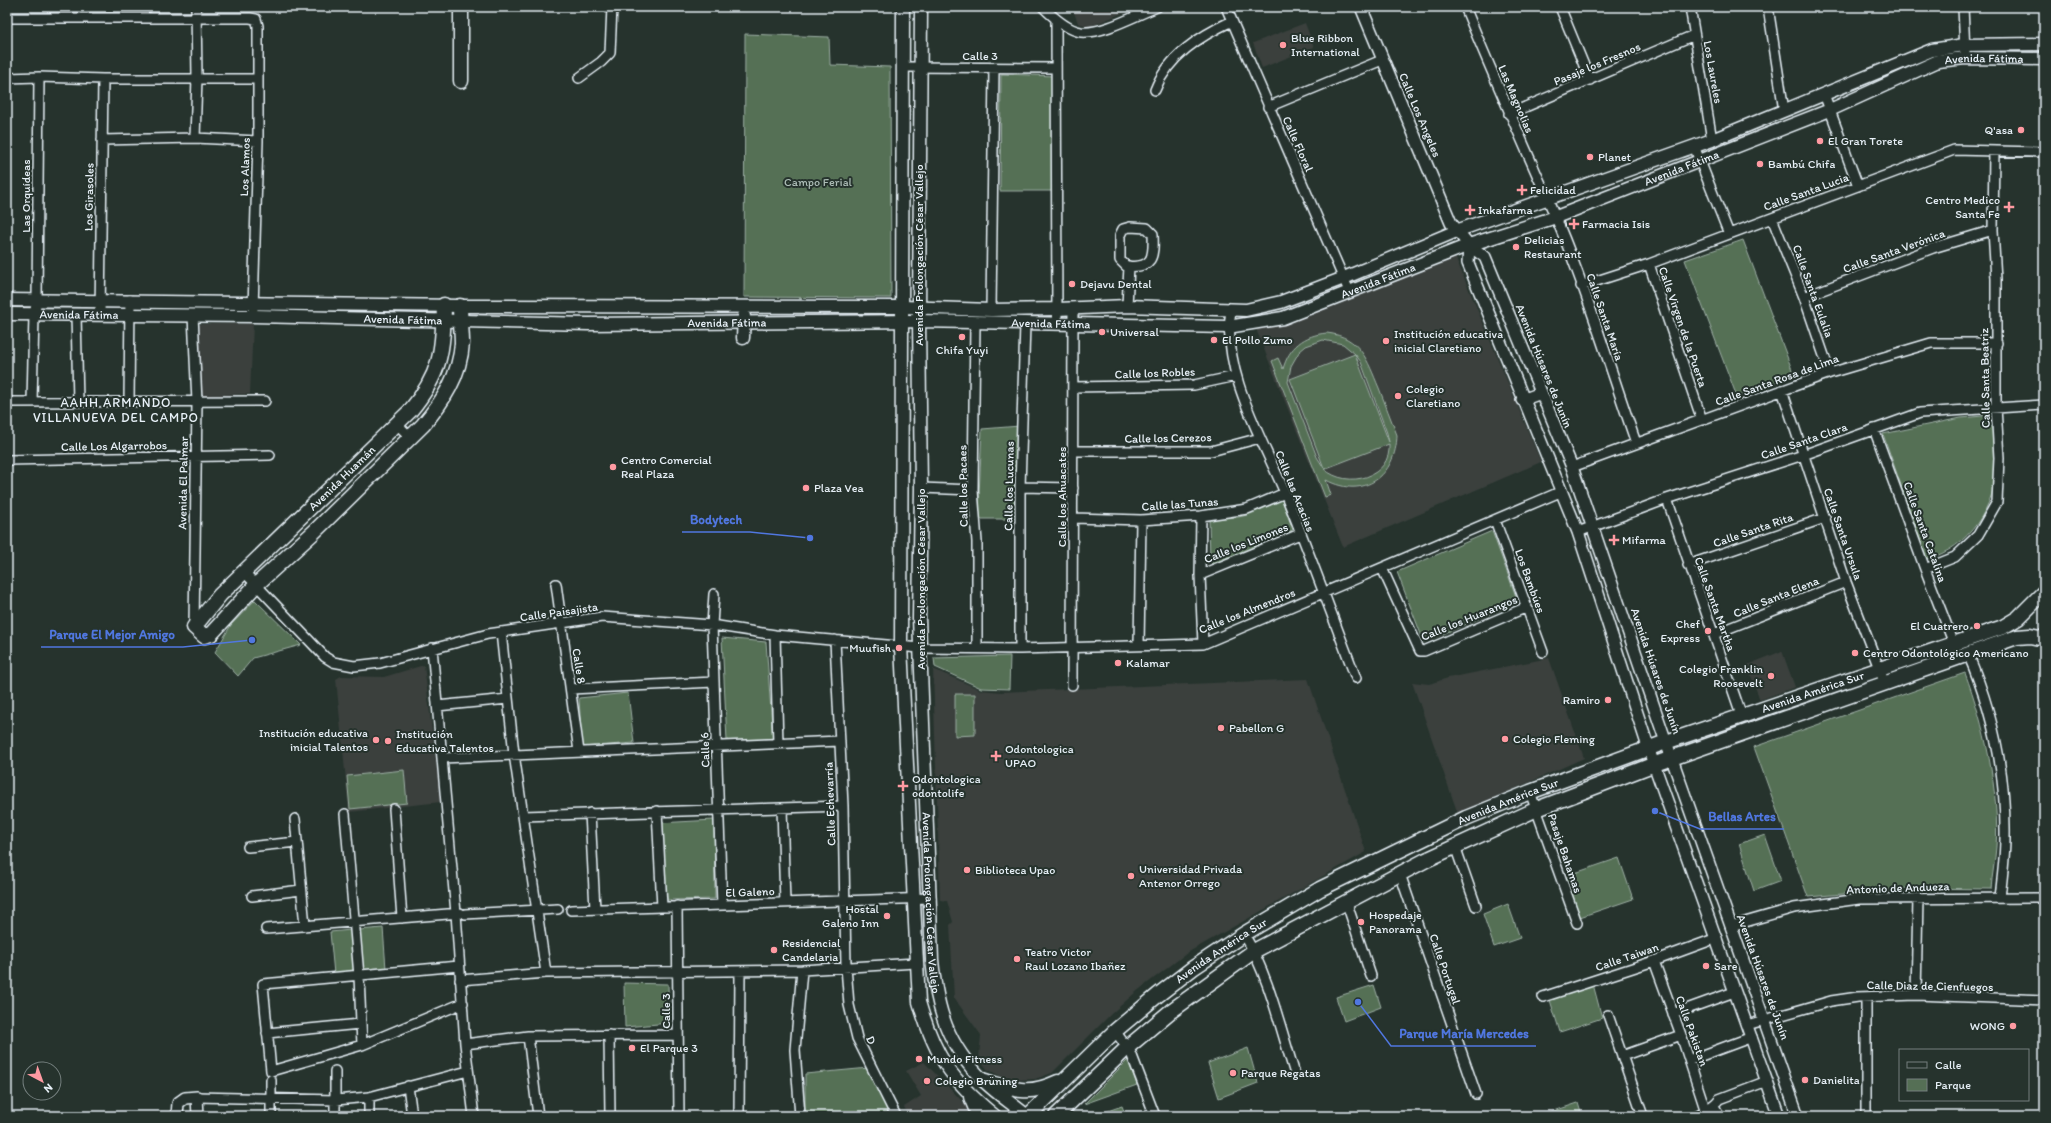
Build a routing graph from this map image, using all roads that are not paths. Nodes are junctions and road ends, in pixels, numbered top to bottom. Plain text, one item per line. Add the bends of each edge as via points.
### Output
1 (196, 7) edge
2 (461, 7) edge
3 (612, 7) edge
4 (903, 7) edge
5 (921, 7) edge
6 (1043, 7) edge
7 (1157, 7) edge
8 (1226, 7) edge
9 (1361, 7) edge
10 (1465, 7) edge
11 (1560, 7) edge
12 (1690, 7) edge
13 (1768, 7) edge
14 (1963, 7) edge
15 (7, 18) edge
16 (195, 19) junction
17 (1056, 20) junction
18 (1232, 21) junction
19 (1694, 35) junction
20 (2044, 44) edge
21 (1964, 45) junction
22 (1965, 58) junction
23 (2044, 59) edge
24 (1382, 60) junction
25 (903, 67) junction
26 (919, 68) junction
27 (1056, 68) junction
28 (994, 69) junction
29 (39, 76) junction
30 (7, 78) edge
31 (197, 78) junction
32 (578, 78) dead end
33 (103, 79) junction
34 (258, 79) junction
35 (1590, 80) junction
36 (461, 81) dead end
37 (1155, 90) dead end
38 (1824, 94) junction
39 (1268, 107) junction
40 (1830, 110) junction
41 (1784, 111) junction
42 (1509, 114) junction
43 (195, 138) junction
44 (102, 140) junction
45 (1712, 140) junction
46 (258, 141) junction
47 (1694, 146) junction
48 (1994, 151) junction
49 (2044, 152) edge
50 (1700, 162) junction
51 (1858, 186) junction
52 (1547, 200) junction
53 (1556, 217) junction
54 (1772, 218) junction
55 (1459, 230) junction
56 (1993, 230) junction
57 (1729, 234) junction
58 (1469, 245) junction
59 (1649, 264) junction
60 (1129, 266) junction
61 (1344, 278) junction
62 (1582, 286) junction
63 (1349, 291) junction
64 (1804, 296) junction
65 (7, 300) edge
66 (37, 300) junction
67 (130, 300) junction
68 (99, 301) junction
69 (252, 302) junction
70 (358, 304) junction
71 (444, 305) junction
72 (460, 306) junction
73 (1127, 306) junction
74 (588, 307) junction
75 (744, 307) junction
76 (902, 307) junction
77 (920, 308) junction
78 (1074, 309) junction
79 (991, 310) junction
80 (1058, 310) junction
81 (1231, 310) junction
82 (7, 314) edge
83 (76, 314) junction
84 (34, 315) junction
85 (100, 315) junction
86 (130, 315) junction
87 (193, 315) junction
88 (254, 316) junction
89 (358, 319) junction
90 (903, 321) junction
91 (919, 321) junction
92 (444, 322) junction
93 (461, 322) junction
94 (743, 323) junction
95 (975, 323) junction
96 (588, 324) junction
97 (1025, 324) junction
98 (1057, 324) junction
99 (1073, 324) junction
100 (1228, 327) junction
101 (743, 338) dead end
102 (1997, 343) junction
103 (903, 371) junction
104 (919, 372) junction
105 (1830, 373) junction
106 (1236, 376) junction
107 (1073, 387) junction
108 (1782, 390) junction
109 (1541, 393) junction
110 (1522, 400) junction
111 (129, 401) junction
112 (266, 401) dead end
113 (7, 402) edge
114 (32, 402) junction
115 (78, 402) junction
116 (197, 402) junction
117 (2044, 405) edge
118 (1996, 406) junction
119 (1702, 420) junction
120 (397, 424) junction
121 (1874, 429) junction
122 (410, 437) junction
123 (1260, 438) junction
124 (1636, 443) junction
125 (1074, 451) junction
126 (270, 455) dead end
127 (1803, 455) junction
128 (197, 456) junction
129 (7, 460) edge
130 (1572, 467) junction
131 (1020, 487) junction
132 (921, 488) junction
133 (1073, 488) junction
134 (973, 490) junction
135 (1560, 492) junction
136 (1285, 493) junction
137 (1667, 499) junction
138 (1201, 516) junction
139 (1074, 518) junction
140 (1825, 518) junction
141 (1141, 520) junction
142 (1495, 520) junction
143 (1593, 526) junction
144 (1578, 532) junction
145 (1300, 534) junction
146 (902, 560) junction
147 (920, 562) junction
148 (1688, 565) junction
149 (1382, 568) junction
150 (1925, 569) junction
151 (244, 572) junction
152 (1200, 575) junction
153 (1846, 582) junction
154 (257, 584) junction
155 (556, 584) dead end
156 (902, 586) junction
157 (2044, 592) edge
158 (1322, 593) junction
159 (714, 594) dead end
160 (1527, 607) junction
161 (919, 618) junction
162 (561, 623) junction
163 (712, 625) junction
164 (194, 627) junction
165 (501, 632) junction
166 (1714, 634) junction
167 (775, 635) junction
168 (2044, 639) edge
169 (835, 640) junction
170 (1203, 644) junction
171 (1954, 644) junction
172 (1139, 645) junction
173 (902, 646) junction
174 (1073, 647) junction
175 (432, 648) junction
176 (920, 648) junction
177 (977, 648) junction
178 (1020, 649) junction
179 (1543, 652) dead end
180 (1968, 654) junction
181 (1879, 668) junction
182 (1356, 678) dead end
183 (714, 682) junction
184 (1885, 684) junction
185 (1072, 685) dead end
186 (571, 689) junction
187 (508, 699) junction
188 (437, 706) junction
189 (1742, 717) junction
190 (840, 741) junction
191 (1666, 742) junction
192 (778, 744) junction
193 (717, 747) junction
194 (1649, 748) junction
195 (579, 752) junction
196 (514, 754) junction
197 (442, 758) junction
198 (1672, 758) junction
199 (1655, 764) junction
200 (1530, 792) junction
201 (843, 806) junction
202 (782, 808) junction
203 (394, 809) dead end
204 (1537, 809) junction
205 (719, 810) junction
206 (657, 811) junction
207 (590, 813) junction
208 (345, 814) dead end
209 (523, 816) junction
210 (295, 819) dead end
211 (297, 842) junction
212 (1455, 846) junction
213 (248, 847) dead end
214 (1400, 874) junction
215 (301, 890) junction
216 (252, 896) dead end
217 (931, 898) junction
218 (1918, 898) junction
219 (2000, 898) junction
220 (2044, 898) edge
221 (913, 900) junction
222 (1346, 901) junction
223 (846, 902) junction
224 (785, 903) junction
225 (722, 905) junction
226 (677, 906) junction
227 (1476, 906) dead end
228 (662, 907) junction
229 (594, 909) junction
230 (558, 910) dead end
231 (571, 910) dead end
232 (538, 911) junction
233 (460, 914) junction
234 (402, 918) junction
235 (355, 922) junction
236 (1577, 923) dead end
237 (305, 926) junction
238 (1731, 926) junction
239 (266, 929) dead end
240 (1244, 934) junction
241 (1717, 938) junction
242 (1254, 951) junction
243 (1654, 961) junction
244 (916, 963) junction
245 (459, 966) junction
246 (846, 967) junction
247 (802, 970) junction
248 (740, 971) junction
249 (678, 972) junction
250 (546, 973) junction
251 (359, 976) junction
252 (1371, 976) dead end
253 (460, 980) junction
254 (1734, 992) junction
255 (1916, 996) junction
256 (1543, 997) dead end
257 (1866, 997) junction
258 (2044, 1000) edge
259 (463, 1002) junction
260 (1673, 1014) junction
261 (1608, 1016) dead end
262 (1764, 1020) junction
263 (360, 1024) junction
264 (1747, 1025) junction
265 (1116, 1031) junction
266 (267, 1033) junction
267 (609, 1034) junction
268 (677, 1035) junction
269 (1681, 1035) junction
270 (528, 1036) junction
271 (1752, 1037) junction
272 (465, 1044) junction
273 (362, 1045) junction
274 (1128, 1047) junction
275 (1622, 1056) junction
276 (1690, 1060) junction
277 (335, 1071) dead end
278 (468, 1071) junction
279 (1072, 1073) junction
280 (1295, 1074) dead end
281 (271, 1080) dead end
282 (985, 1082) junction
283 (1767, 1082) junction
284 (408, 1086) junction
285 (1080, 1090) junction
286 (1476, 1094) dead end
287 (369, 1097) junction
288 (972, 1097) junction
289 (198, 1098) junction
290 (271, 1099) junction
291 (336, 1100) junction
292 (1710, 1107) junction
293 (177, 1116) edge
294 (198, 1116) edge
295 (270, 1116) edge
296 (335, 1116) edge
297 (369, 1116) edge
298 (412, 1116) edge
299 (474, 1116) edge
300 (538, 1116) edge
301 (610, 1116) edge
302 (678, 1116) edge
303 (739, 1116) edge
304 (800, 1116) edge
305 (896, 1116) edge
306 (979, 1116) edge
307 (995, 1116) edge
308 (1027, 1116) edge
309 (1056, 1116) edge
310 (1066, 1116) edge
311 (1155, 1116) edge
312 (1643, 1116) edge
313 (1696, 1116) edge
314 (1720, 1116) edge
315 (1779, 1116) edge
316 (1798, 1116) edge
317 (1866, 1116) edge

1 - 16 street
2 - 36 main road
3 - 32 street via 610,53
4 - 25 main road, Avenida Prolongación César Vallejo
5 - 26 main road, Avenida Prolongación César Vallejo
6 - 17 street
7 - 17 street via 1095,32 1080,32
8 - 18 street, Calle Floral
9 - 24 street, Calle Los Angeles
10 - 42 street, Las Magnolias
11 - 35 street
12 - 19 street, Los Laureles
13 - 41 street
14 - 21 street
15 - 16 street
16 - 31 street
16 - 34 street, Los Alamos via 256,19
17 - 27 street
18 - 37 street via 1204,35 1170,63 1159,78
18 - 39 street, Calle Floral
19 - 35 street, Pasaje los Fresnos
19 - 45 street, Los Laureles
20 - 21 main road, Avenida Fátima
21 - 22 street
21 - 38 main road, Avenida Fátima via 1932,50
22 - 23 main road, Avenida Fátima
22 - 40 main road, Avenida Fátima via 1938,61
24 - 39 street
24 - 55 street, Calle Los Angeles via 1451,223
25 - 26 street, Calle 3
25 - 76 main road, Avenida Prolongación César Vallejo
26 - 28 street, Calle 3
26 - 77 main road, Avenida Prolongación César Vallejo
27 - 28 street, Calle 3
27 - 80 street
28 - 79 street
29 - 30 street
29 - 33 street
29 - 66 street, Las Orquídeas
31 - 33 street
31 - 34 street
31 - 43 street
33 - 44 street, Los Girasoles
34 - 46 street, Los Alamos
35 - 42 street, Pasaje los Fresnos
38 - 40 street
38 - 41 main road, Avenida Fátima
39 - 61 street, Calle Floral
40 - 50 main road, Avenida Fátima
40 - 51 street
41 - 45 main road, Avenida Fátima
42 - 52 street, Las Magnolias
43 - 44 street
43 - 46 street
44 - 68 street, Los Girasoles
45 - 47 main road, Avenida Fátima
46 - 69 street, Los Alamos
47 - 50 street
47 - 52 main road, Avenida Fátima
48 - 49 street, Calle Santa Lucia
48 - 51 street, Calle Santa Lucia via 1954,150
48 - 56 street, Calle Santa Beatriz
50 - 53 main road, Avenida Fátima
50 - 57 street
51 - 54 street, Calle Santa Lucia
52 - 53 street, Calle Santa María
52 - 55 main road, Avenida Fátima
53 - 58 main road, Avenida Fátima
53 - 62 street, Calle Santa María
54 - 57 street, Calle Santa Lucia
54 - 64 street, Calle Santa Eulalia
55 - 58 street, Avenida Húsares de Junín
55 - 61 main road, Avenida Fátima
56 - 64 street, Calle Santa Verónica via 1933,248
56 - 102 street, Calle Santa Beatriz
57 - 59 street, Calle Santa Lucia
58 - 63 main road, Avenida Fátima
58 - 109 street, Avenida Húsares de Junín via 1485,257
58 - 110 street via 1468,263
59 - 62 street, Calle Santa Lucia
59 - 119 street, Calle Virgen de la Puerta
60 - 60 street via 1144,266 1151,260 1153,237 1150,230 1130,227 1121,231 1119,258
60 - 73 street
61 - 63 street, Calle Floral
61 - 81 main road, Avenida Fátima via 1281,302 1246,310
62 - 124 street, Calle Santa María
63 - 100 main road, Avenida Fátima via 1283,318
64 - 105 street, Calle Santa Eulalia
65 - 66 main road, Avenida Fátima
66 - 68 main road, Avenida Fátima
66 - 84 street, Las Orquídeas
67 - 68 main road, Avenida Fátima
67 - 69 main road, Avenida Fátima
67 - 86 street
68 - 85 street, Los Girasoles
69 - 70 main road, Avenida Fátima
69 - 88 street, Los Alamos
70 - 71 main road, Avenida Fátima
70 - 89 main road
71 - 72 main road, Avenida Fátima
71 - 92 main road, Avenida Huamán
72 - 74 main road, Avenida Fátima
72 - 93 main road, Avenida Huamán
73 - 78 main road, Avenida Fátima
73 - 81 main road, Avenida Fátima
74 - 75 main road, Avenida Fátima
74 - 96 main road
75 - 76 main road, Avenida Fátima
75 - 94 main road
76 - 77 main road, Avenida Fátima
76 - 90 main road, Avenida Prolongación César Vallejo
77 - 79 main road, Avenida Fátima
77 - 91 main road, Avenida Prolongación César Vallejo
78 - 80 main road, Avenida Fátima
78 - 99 street, Calle los Ahuacates
79 - 80 main road, Avenida Fátima
80 - 98 street
81 - 100 street, Calle las Acacias
82 - 84 main road, Avenida Fátima
83 - 84 main road, Avenida Fátima
83 - 85 main road, Avenida Fátima
83 - 115 street
84 - 114 street, Las Orquídeas
85 - 86 main road, Avenida Fátima
86 - 87 main road, Avenida Fátima
86 - 111 street
87 - 88 main road, Avenida Fátima
87 - 116 street, Avenida El Palmar
88 - 89 main road, Avenida Fátima
89 - 92 main road, Avenida Fátima
90 - 91 main road, Avenida Fátima
90 - 94 main road, Avenida Fátima
90 - 103 main road, Avenida Prolongación César Vallejo
91 - 95 main road, Avenida Fátima
91 - 104 main road, Avenida Prolongación César Vallejo
92 - 93 main road, Avenida Fátima
92 - 120 main road, Avenida Huamán via 440,361 432,381 422,397
93 - 96 main road, Avenida Fátima
93 - 122 main road, Avenida Huamán via 462,344 450,389 439,406
94 - 96 main road, Avenida Fátima
94 - 101 main road
95 - 97 main road, Avenida Fátima
95 - 134 street, Calle los Pacaes
97 - 98 main road, Avenida Fátima
97 - 131 street, Calle los Lucunas
98 - 99 main road, Avenida Fátima
99 - 100 main road, Avenida Fátima
99 - 107 street, Calle los Ahuacates
100 - 106 street, Calle las Acacias
102 - 105 street, Calle Santa Rosa de Lima via 1931,343
102 - 118 street, Calle Santa Beatriz
103 - 104 main road via 908,366 916,367
103 - 146 main road, Avenida Prolongación César Vallejo
104 - 132 main road, Avenida Prolongación César Vallejo
105 - 108 street, Calle Santa Rosa de Lima
106 - 107 street, Calle los Robles via 1194,385
106 - 123 street, Calle las Acacias
107 - 125 street, Calle los Ahuacates
108 - 119 street, Calle Santa Rosa de Lima
108 - 127 street, Calle Santa Ursula
109 - 110 street
109 - 130 street, Avenida Húsares de Junín
110 - 135 street
111 - 115 street
111 - 116 street
112 - 116 street
113 - 114 street
114 - 115 street
116 - 128 street, Avenida El Palmar
117 - 118 street, Calle Santa Clara
118 - 121 street, Calle Santa Clara via 1920,413
118 - 150 street, Calle Santa Beatriz via 1999,458 1997,502 1978,535 1955,557
119 - 124 street, Calle Santa Rosa de Lima
120 - 122 street
120 - 151 main road, Avenida Huamán
121 - 127 street, Calle Santa Clara
121 - 150 street, Calle Santa Catalina
122 - 154 main road, Avenida Huamán via 313,533
123 - 125 street, Calle los Cerezos via 1211,451
123 - 136 street, Calle las Acacias
124 - 130 street, Calle Santa Rosa de Lima
125 - 133 street, Calle los Ahuacates
126 - 128 street, Calle Los Algarrobos
127 - 137 street, Calle Santa Clara
127 - 140 street, Calle Santa Ursula
128 - 129 street, Calle Los Algarrobos
128 - 164 street, Avenida El Palmar
130 - 143 street, Avenida Húsares de Junín
131 - 133 street
131 - 178 street, Calle los Lucunas
132 - 134 street
132 - 147 main road, Avenida Prolongación César Vallejo
133 - 139 street, Calle los Ahuacates
134 - 177 street, Calle los Pacaes via 977,542
135 - 142 street, Calle los Almendros
135 - 144 street
136 - 138 street, Calle las Tunas via 1247,509
136 - 145 street, Calle las Acacias
137 - 143 street, Calle Santa Clara
137 - 148 street, Calle Santa Martha
138 - 141 street, Calle las Tunas
138 - 152 street
139 - 141 street, Calle las Tunas
139 - 174 street, Calle los Ahuacates
140 - 148 street, Calle Santa Rita
140 - 153 street, Calle Santa Ursula
141 - 172 street
142 - 149 street, Calle los Almendros
142 - 160 street, Los Bambúes
143 - 144 street, Calle Santa Clara
143 - 191 street, Avenida Húsares de Junín
144 - 194 street
145 - 152 street, Calle los Limones
145 - 158 street, Calle las Acacias
146 - 147 main road via 910,568
146 - 156 main road, Avenida Prolongación César Vallejo
147 - 161 main road, Avenida Prolongación César Vallejo
148 - 166 street, Calle Santa Martha
149 - 158 street, Calle los Almendros
149 - 160 street, Calle los Huarangos via 1420,650 1424,651
150 - 171 street, Calle Santa Catalina
151 - 154 street, Calle Paisajista
151 - 164 main road, Avenida Huamán via 220,595
152 - 170 street
153 - 166 street, Calle Santa Elena
153 - 181 street, Calle Santa Ursula
154 - 164 main road, Avenida Huamán via 208,636 204,636
154 - 175 street, Calle Paisajista via 321,653 333,662 354,666 380,664
155 - 162 street, Calle 8
156 - 161 main road via 914,591 914,614
156 - 173 main road, Avenida Prolongación César Vallejo
157 - 171 main road, Avenida América Sur via 2018,618 2004,627
158 - 170 street, Calle los Almendros
158 - 182 street, Calle las Acacias
159 - 163 street, Calle 6
160 - 179 street, Los Bambúes
161 - 176 main road, Avenida Prolongación César Vallejo
162 - 163 street, Calle Paisajista via 602,617
162 - 165 street, Calle Paisajista
162 - 186 street, Calle 8
163 - 167 street, Calle Paisajista
163 - 183 street, Calle 6
165 - 175 street, Calle Paisajista
165 - 187 street
166 - 189 street, Calle Santa Martha
167 - 169 street, Calle Paisajista
167 - 192 street
168 - 180 main road, Avenida América Sur via 2017,637
169 - 173 street, Calle Paisajista
169 - 190 street, Calle Echevarría
170 - 172 street, Calle los Almendros
171 - 181 main road, Avenida América Sur
172 - 174 street, Calle los Almendros
173 - 176 street, Calle Paisajista
173 - 221 main road, Avenida Prolongación César Vallejo
174 - 178 street, Calle los Almendros
174 - 185 street, Calle los Ahuacates
175 - 188 street
176 - 177 street, Calle los Almendros
176 - 217 main road, Avenida Prolongación César Vallejo
177 - 178 street, Calle los Almendros
180 - 184 main road, Avenida América Sur
180 - 219 street via 1978,679 1999,754 2004,790 2005,838
181 - 184 street, Calle Santa Ursula
181 - 189 main road, Avenida América Sur
183 - 186 street
183 - 193 street, Calle 6
184 - 198 main road, Avenida América Sur
186 - 195 street, Calle 8
187 - 188 street
187 - 196 street
188 - 197 street
189 - 191 main road, Avenida América Sur
190 - 192 street
190 - 201 street, Calle Echevarría
191 - 194 main road, Avenida América Sur
191 - 198 street, Avenida Húsares de Junín
192 - 193 street
193 - 195 street
193 - 205 street, Calle 6
194 - 199 street
194 - 200 main road, Avenida América Sur
195 - 196 street
196 - 197 street
196 - 209 street
197 - 233 street
198 - 199 main road, Avenida América Sur
198 - 238 street, Avenida Húsares de Junín
199 - 204 main road, Avenida América Sur
199 - 241 street
200 - 204 street, Pasaje Bahamas
200 - 240 main road, Avenida América Sur via 1466,818 1320,889
201 - 202 street
201 - 223 street, Calle Echevarría
202 - 205 street
202 - 224 street
203 - 234 street
204 - 212 main road, Avenida América Sur
204 - 236 street, Pasaje Bahamas
205 - 206 street
205 - 225 street, Calle 6
206 - 207 street
206 - 228 street
207 - 209 street
207 - 229 street
208 - 235 street
209 - 232 street
210 - 211 street
211 - 213 street
211 - 215 street
212 - 214 main road, Avenida América Sur
212 - 227 street
214 - 222 main road, Avenida América Sur
214 - 286 street, Calle Portugal
215 - 216 street
215 - 237 street
217 - 221 street, El Galeno
217 - 282 main road, Avenida Prolongación César Vallejo via 933,967 936,994 943,1018 953,1042
218 - 219 street, Antonio de Andueza
218 - 238 street, Antonio de Andueza via 1859,899 1794,908
218 - 255 street
219 - 220 street, Antonio de Andueza
221 - 223 street, El Galeno
221 - 244 main road, Avenida Prolongación César Vallejo
222 - 242 main road, Avenida América Sur
222 - 252 street
223 - 224 street, El Galeno
223 - 246 street, Calle Echevarría
224 - 225 street, El Galeno
225 - 226 street, El Galeno
226 - 228 street, El Galeno
226 - 249 street, Calle 3
228 - 229 street, El Galeno
229 - 231 street, El Galeno
230 - 232 street
232 - 233 street
232 - 250 street
233 - 234 street
233 - 245 street
234 - 235 street
235 - 237 street
235 - 251 street
237 - 239 street
238 - 262 street, Avenida Húsares de Junín
240 - 242 street
240 - 265 main road, Avenida América Sur via 1193,968
241 - 243 street, Calle Taiwan
241 - 254 street
242 - 274 main road, Avenida América Sur via 1180,1003
242 - 280 street
243 - 256 street, Calle Taiwan
243 - 260 street, Calle Pakistan
244 - 246 street
244 - 288 main road, Avenida Prolongación César Vallejo via 919,1002 927,1030 940,1058
245 - 251 street
245 - 253 street
246 - 247 street
246 - 305 street, D via 848,1005 856,1038
247 - 248 street
247 - 304 street via 795,1050
248 - 249 street
248 - 303 street
249 - 250 street
249 - 268 street, Calle 3
250 - 253 street
251 - 263 street
251 - 266 street via 263,984
253 - 259 street
254 - 260 street
254 - 264 street
255 - 257 street, Calle Diaz de Cienfuegos
255 - 258 street, Calle Diaz de Cienfuegos
257 - 262 street, Calle Diaz de Cienfuegos via 1830,1001
257 - 317 street
259 - 272 street
259 - 273 street
260 - 269 street, Calle Pakistan
261 - 275 street
262 - 264 street, Calle Diaz de Cienfuegos
262 - 316 street, Avenida Húsares de Junín
263 - 266 street
263 - 273 street
264 - 271 street
265 - 274 street
265 - 279 main road, Avenida América Sur
266 - 273 street via 270,1071
267 - 268 street
267 - 270 street
267 - 301 street
268 - 302 street, Calle 3
269 - 275 street
269 - 276 street, Calle Pakistan
270 - 272 street
270 - 300 street
271 - 276 street
271 - 283 street
272 - 278 street
274 - 285 main road, Avenida América Sur
274 - 311 street
275 - 312 street
276 - 292 street, Calle Pakistan
277 - 291 street
278 - 284 street
278 - 299 street
279 - 282 main road via 1035,1091 1016,1090
279 - 308 main road, Avenida América Sur
281 - 290 street
282 - 288 main road
282 - 308 main road, Avenida Prolongación César Vallejo
283 - 292 street via 1719,1099
283 - 315 street
284 - 287 street
284 - 298 street
285 - 309 main road, Avenida América Sur
285 - 310 main road
287 - 291 street
287 - 297 street
288 - 306 main road
288 - 307 main road, Avenida Prolongación César Vallejo
289 - 290 street
289 - 293 street via 187,1097 180,1100
289 - 294 street
290 - 291 street
290 - 295 street
291 - 296 street
292 - 313 street
292 - 314 street, Calle Pakistan

